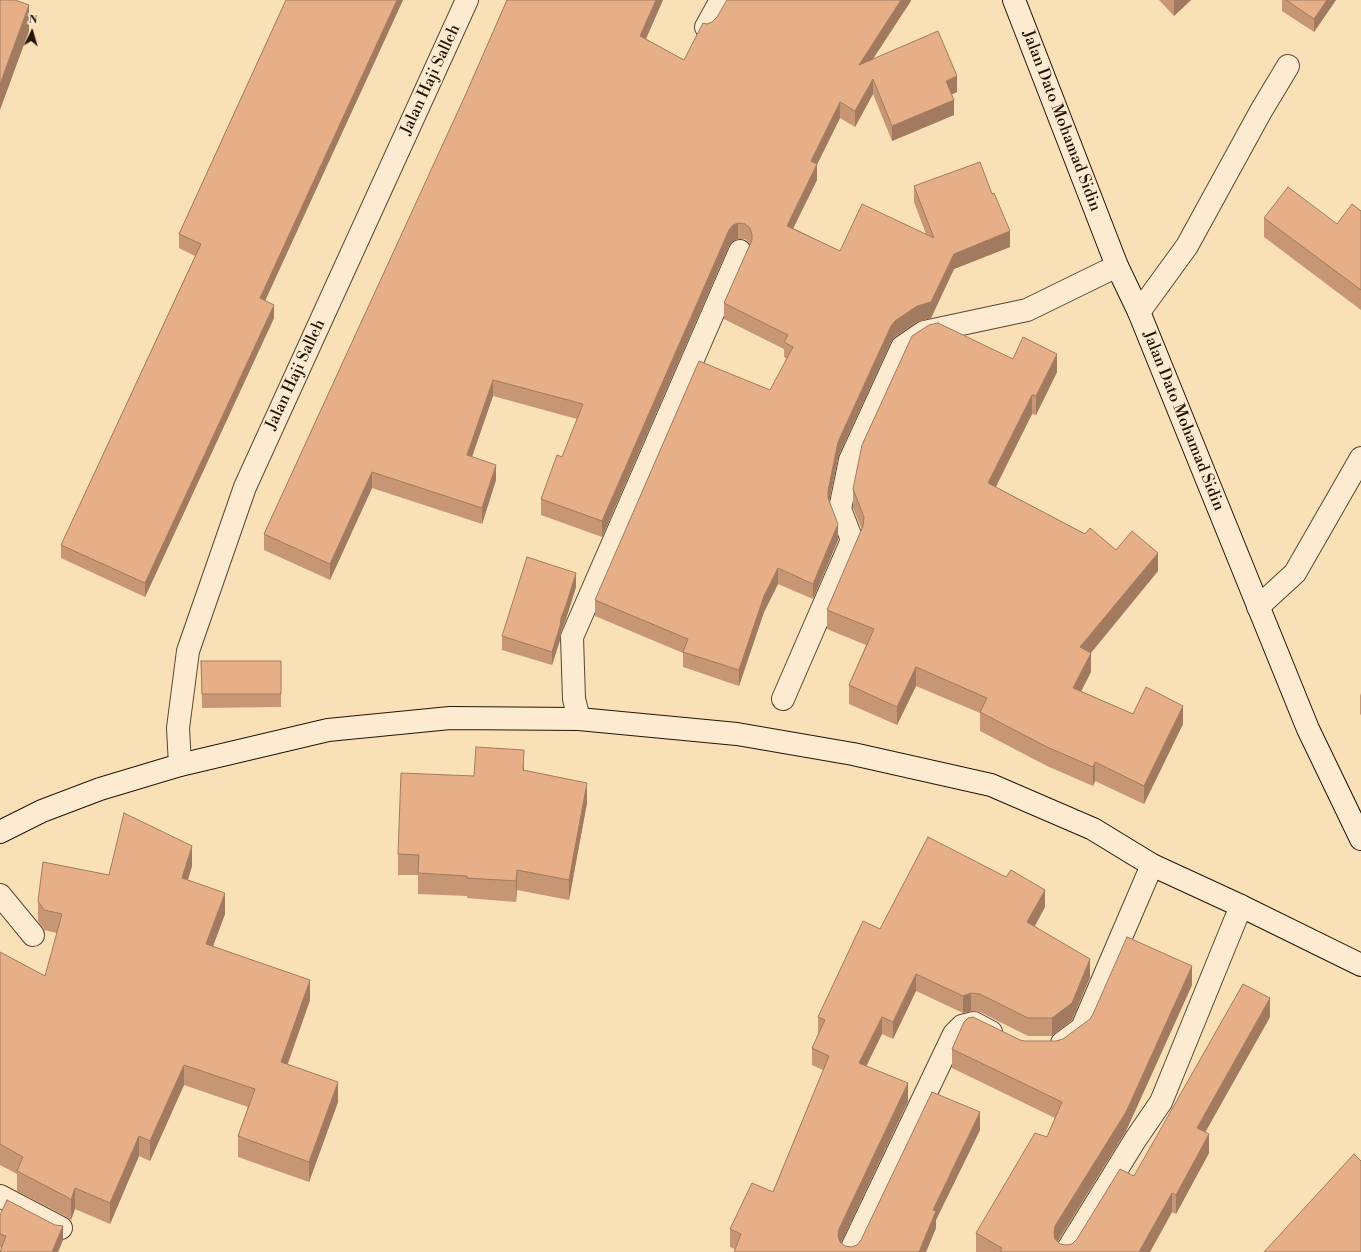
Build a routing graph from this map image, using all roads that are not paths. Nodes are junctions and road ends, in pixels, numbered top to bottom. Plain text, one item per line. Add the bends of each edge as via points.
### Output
1 (468, 0) edge
2 (721, 0) edge
3 (1014, 0) edge
4 (706, 27) edge
5 (1288, 66) dead end
6 (740, 251) dead end
7 (1117, 266) junction
8 (1139, 312) junction
9 (1361, 458) edge
10 (1258, 607) junction
11 (783, 699) dead end
12 (579, 719) junction
13 (180, 765) junction
14 (0, 832) edge
15 (1361, 839) edge
16 (1152, 865) junction
17 (0, 895) edge
18 (1241, 906) junction
19 (33, 935) dead end
20 (1361, 966) edge
21 (1006, 1039) edge
22 (1041, 1048) edge
23 (0, 1196) edge
24 (61, 1228) edge
25 (850, 1252) edge
26 (1066, 1252) edge

1 - 13 street, Jalan Haji Salleh via 245,487 188,651 178,728
2 - 4 street
3 - 7 street, Jalan Dato Mohamad Sidin
5 - 8 street via 1187,246
6 - 12 street via 572,637 574,699
7 - 8 street, Jalan Dato Mohamad Sidin
7 - 11 street via 1027,310 924,332 902,347 850,460 840,509 852,540
8 - 10 street, Jalan Dato Mohamad Sidin
9 - 10 street via 1295,573
10 - 15 street, Jalan Dato Mohamad Sidin via 1308,729
12 - 13 street via 450,718 328,730
12 - 16 street via 737,734 853,754 991,785 1093,829
13 - 14 street via 78,797
16 - 18 street
16 - 22 street via 1082,1028 1056,1048
17 - 19 street
18 - 20 street
18 - 26 street via 1161,1102 1134,1140
21 - 25 street via 974,1023 962,1026 954,1034
23 - 24 street

